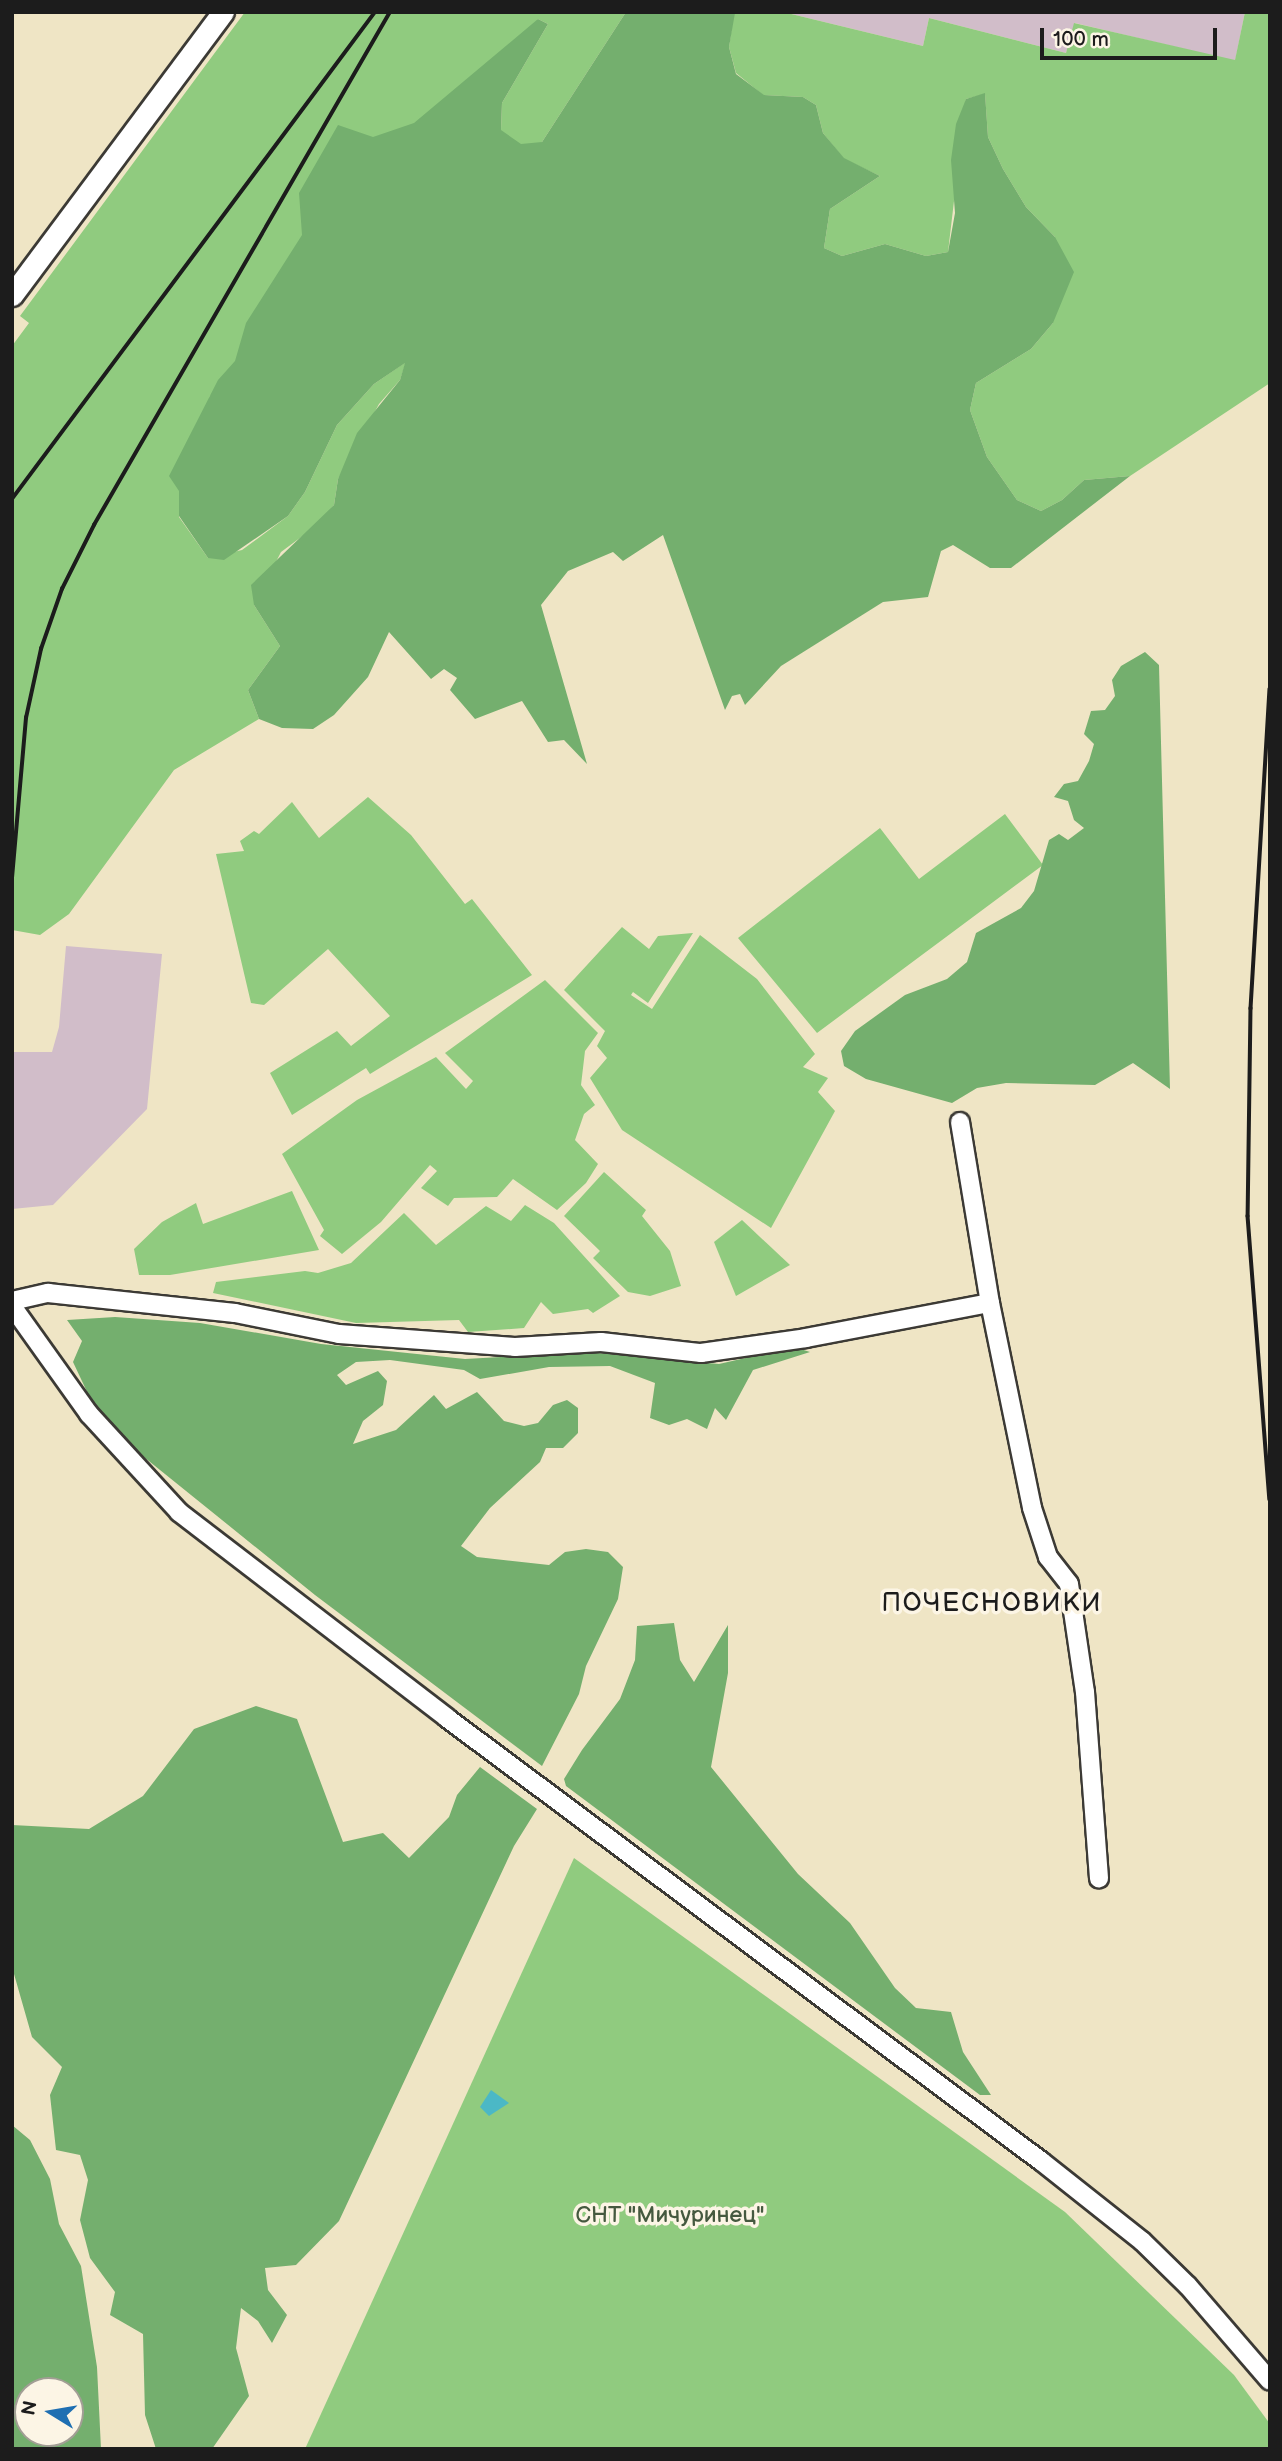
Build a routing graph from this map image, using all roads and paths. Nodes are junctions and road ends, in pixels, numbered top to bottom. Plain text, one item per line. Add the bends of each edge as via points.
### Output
1 (223, 12) edge
2 (12, 295) edge
3 (960, 1122) dead end
4 (12, 1301) edge
5 (990, 1303) junction
6 (12, 1306) edge
7 (1099, 1878) dead end
8 (1270, 2381) edge

1 - 2 main road
3 - 5 street
4 - 5 street via 48,1293 236,1313 338,1334 515,1347 601,1342 701,1353
5 - 7 street via 1032,1508 1048,1557 1069,1584 1085,1692
6 - 8 street via 89,1414 178,1512 1041,2161 1170,2268

